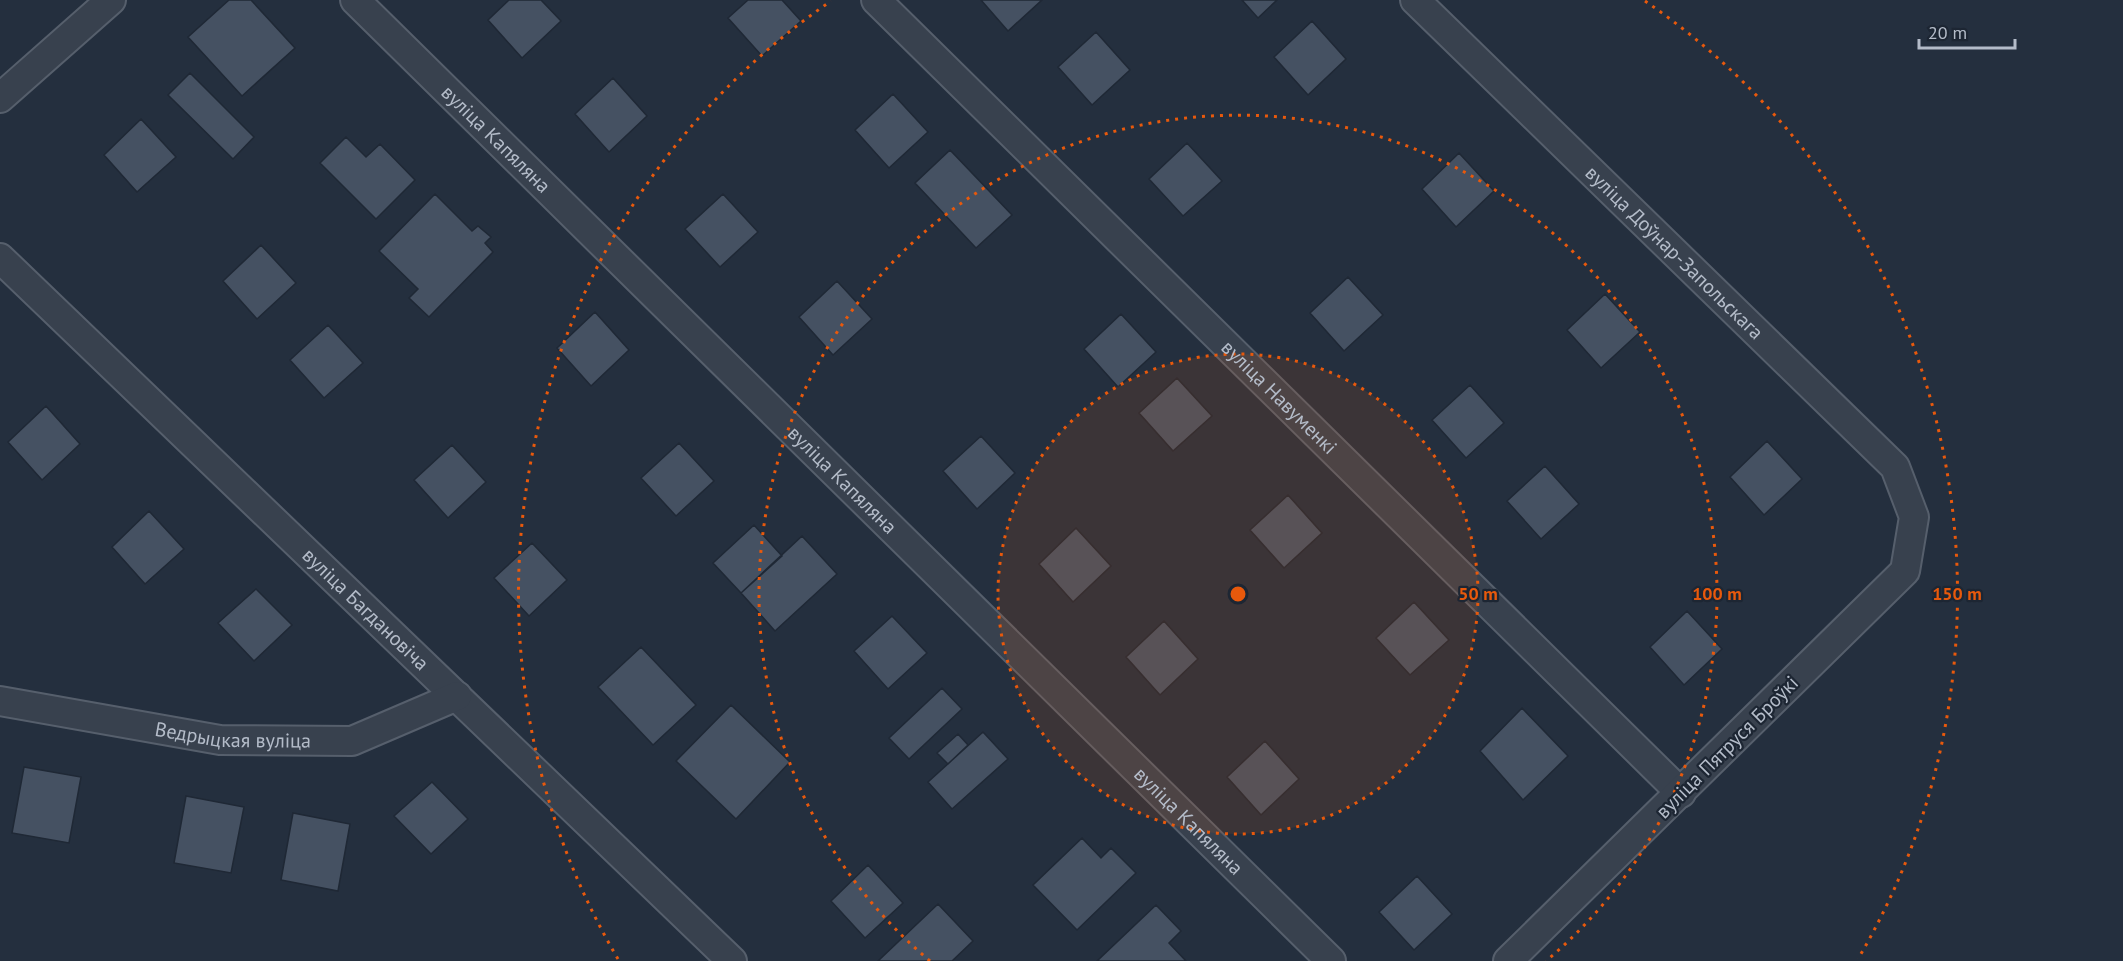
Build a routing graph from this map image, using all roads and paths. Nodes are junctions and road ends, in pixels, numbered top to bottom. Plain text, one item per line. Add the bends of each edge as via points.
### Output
1 (111, 0) edge
2 (355, 0) edge
3 (876, 0) edge
4 (1415, 0) edge
5 (0, 98) edge
6 (0, 258) edge
7 (1914, 517) joint
8 (457, 696) junction
9 (0, 701) edge
10 (1681, 793) junction
11 (732, 961) edge
12 (1331, 961) edge
13 (1508, 961) edge

1 - 5 street
2 - 12 street, вуліца Капяляна
3 - 10 street, вуліца Навуменкі
4 - 7 street, вуліца Доўнар-Запольскага via 1895,467
6 - 8 street, вуліца Багдановіча
7 - 10 street, вуліца Пятруся Броўкі via 1905,571
8 - 9 street, Ведрыцкая вуліца via 352,741 220,740
8 - 11 street, вуліца Багдановіча
10 - 13 street, вуліца Пятруся Броўкі

